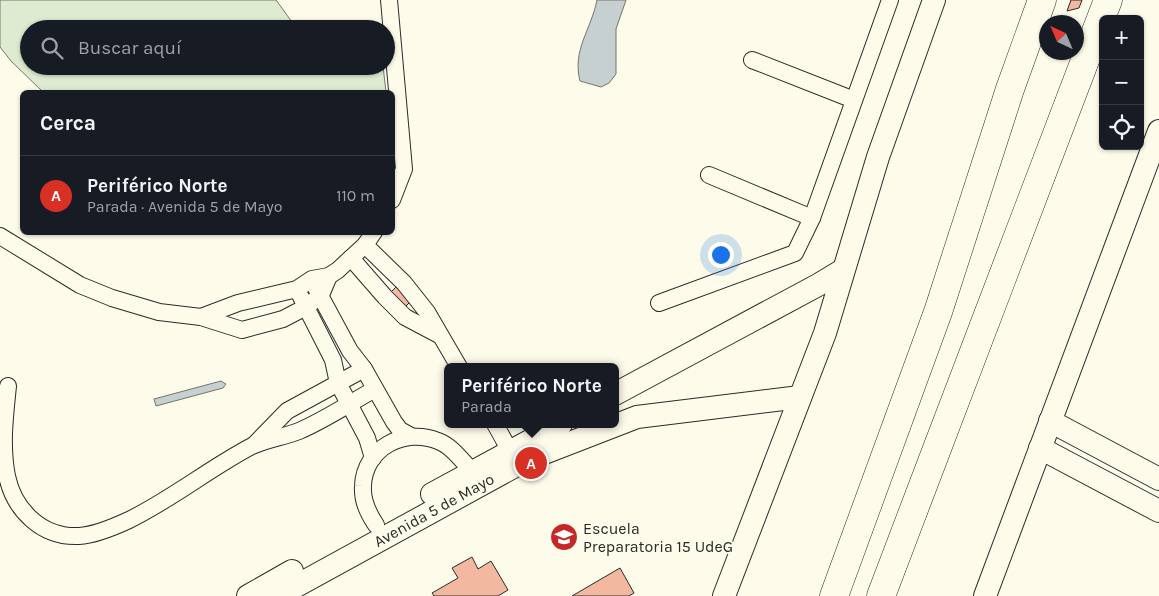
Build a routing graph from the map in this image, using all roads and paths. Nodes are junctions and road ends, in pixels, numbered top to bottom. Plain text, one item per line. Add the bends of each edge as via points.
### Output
1 (389, 0) edge
2 (890, 0) edge
3 (934, 0) edge
4 (1042, 0) edge
5 (1108, 0) edge
6 (391, 20) edge
7 (752, 60) dead end
8 (395, 68) edge
9 (854, 100) junction
10 (1159, 131) edge
11 (709, 174) dead end
12 (395, 192) edge
13 (812, 218) junction
14 (0, 236) edge
15 (369, 239) edge
16 (351, 258) junction
17 (843, 270) junction
18 (329, 276) junction
19 (312, 279) junction
20 (297, 288) junction
21 (321, 295) junction
22 (659, 303) dead end
23 (306, 306) junction
24 (202, 317) junction
25 (439, 335) junction
26 (456, 363) edge
27 (364, 369) junction
28 (338, 383) junction
29 (8, 386) dead end
30 (375, 389) junction
31 (619, 392) edge
32 (800, 397) junction
33 (350, 403) junction
34 (1050, 421) junction
35 (619, 423) edge
36 (496, 428) edge
37 (553, 428) edge
38 (607, 428) edge
39 (411, 436) junction
40 (254, 446) junction
41 (1040, 448) junction
42 (510, 451) junction
43 (373, 458) junction
44 (472, 471) junction
45 (1159, 479) edge
46 (1159, 511) edge
47 (376, 525) junction
48 (248, 596) edge
49 (278, 596) edge
50 (724, 596) edge
51 (834, 596) edge
52 (881, 596) edge
53 (985, 596) edge

1 - 6 street
2 - 9 street
3 - 17 main road via 878,157
4 - 51 highway via 938,312
5 - 52 highway
7 - 9 street
8 - 12 street via 404,169
9 - 13 street
10 - 34 main road
11 - 13 street
13 - 22 street via 795,253
14 - 24 street via 80,284 112,298 159,312
15 - 16 street
15 - 25 street via 427,312
16 - 18 street
16 - 25 street via 405,317
17 - 31 main road
17 - 32 main road via 825,333
18 - 19 street
18 - 21 street
19 - 20 street
19 - 21 street
20 - 23 street
20 - 24 street via 238,303
21 - 23 street
21 - 27 street via 350,351
23 - 24 street via 283,319 242,330
23 - 28 street via 333,360
25 - 26 street
27 - 28 street
27 - 30 street
28 - 33 street
28 - 40 street via 287,411
29 - 40 street via 4,435 10,489 33,522 54,533 78,536 128,521
30 - 33 street
30 - 39 street via 400,430
32 - 35 main road, Avenida 5 de Mayo via 637,417
32 - 50 main road
33 - 40 street via 299,431
33 - 43 street
34 - 41 main road
34 - 45 main road
36 - 42 street
37 - 42 main road, Avenida 5 de Mayo
38 - 49 main road, Avenida 5 de Mayo via 526,460
39 - 43 street via 396,439
39 - 44 street via 440,441
41 - 46 main road
41 - 53 main road
42 - 44 main road, Avenida 5 de Mayo
43 - 47 street via 363,486 365,504
44 - 47 main road, Avenida 5 de Mayo
47 - 48 main road, Avenida 5 de Mayo

